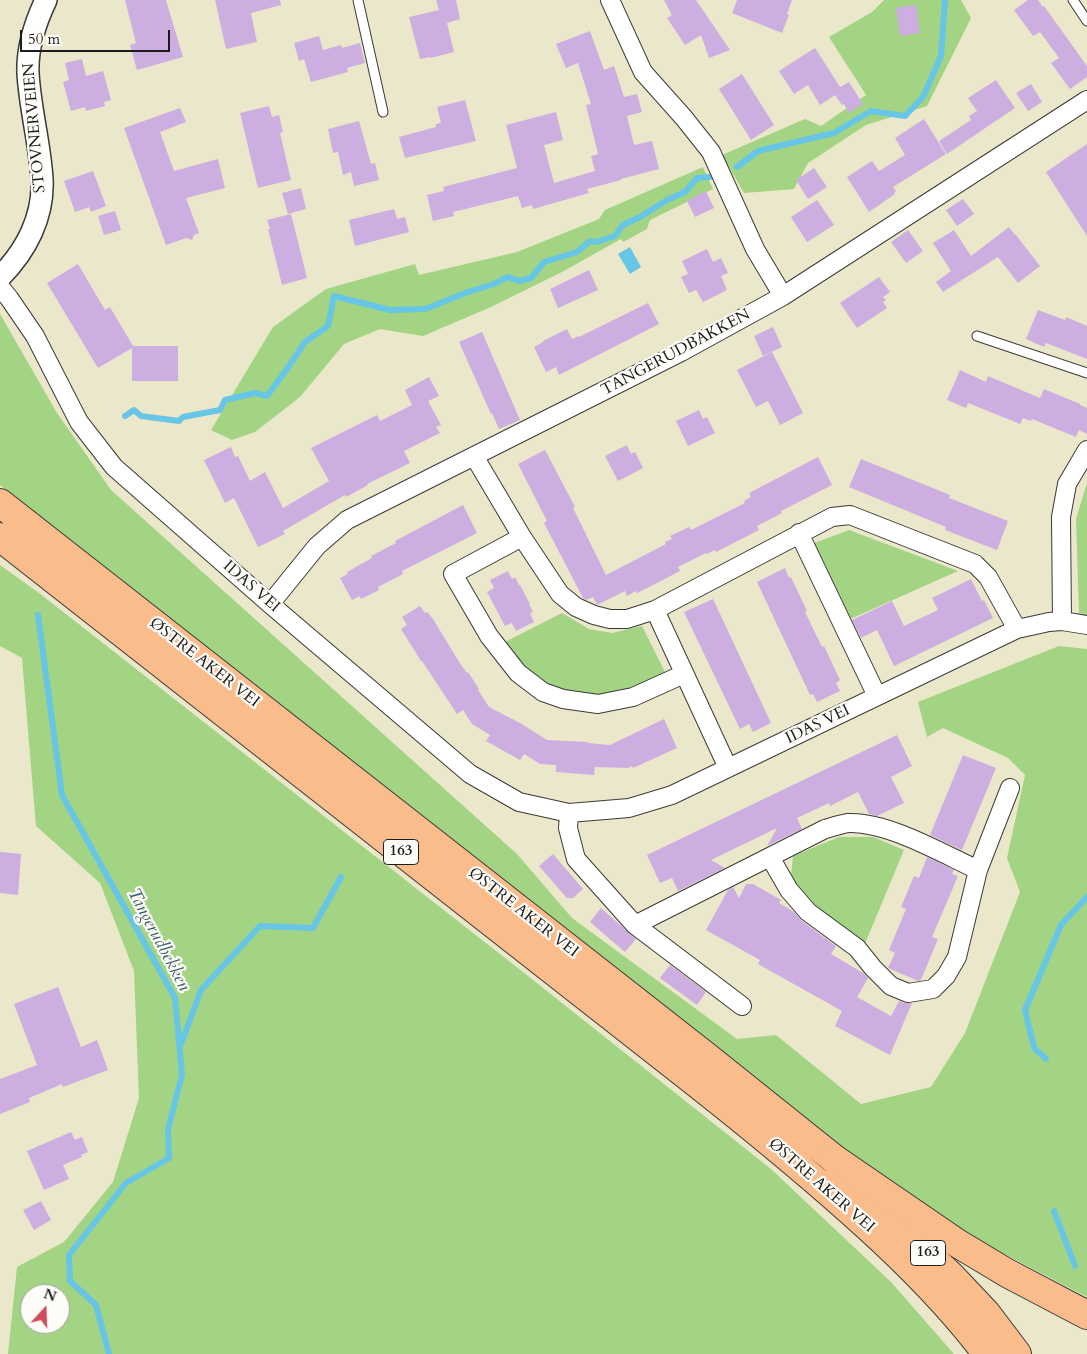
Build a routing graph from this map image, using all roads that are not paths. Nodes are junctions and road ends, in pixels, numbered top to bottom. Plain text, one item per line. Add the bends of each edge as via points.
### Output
1 (46, 0) edge
2 (358, 0) edge
3 (610, 0) edge
4 (1073, 0) edge
5 (1087, 21) edge
6 (1087, 100) edge
7 (383, 112) dead end
8 (0, 277) edge
9 (0, 287) edge
10 (783, 296) junction
11 (977, 336) dead end
12 (1087, 373) edge
13 (1087, 450) edge
14 (474, 456) junction
15 (0, 503) edge
16 (799, 533) junction
17 (0, 537) edge
18 (522, 537) junction
19 (270, 604) junction
20 (655, 610) junction
21 (1062, 621) junction
22 (1087, 625) edge
23 (1017, 629) junction
24 (684, 674) junction
25 (877, 696) junction
26 (728, 768) junction
27 (1010, 788) dead end
28 (569, 813) junction
29 (770, 857) junction
30 (978, 870) junction
31 (635, 925) junction
32 (742, 1006) dead end
33 (833, 1158) junction
34 (1087, 1315) edge
35 (987, 1354) edge
36 (1017, 1354) edge

1 - 8 street, STOVNERVEIEN via 34,33 28,72 42,178 40,208 28,241
2 - 7 lane
3 - 10 street via 643,72 712,152 755,249
4 - 5 lane
6 - 10 street, TANGERUDBAKKEN
9 - 19 street, IDAS VEI via 36,336 79,422 114,467
10 - 14 street, TANGERUDBAKKEN via 681,352
11 - 12 lane
13 - 21 street via 1067,484 1061,517
14 - 18 street
14 - 19 street, TANGERUDBAKKEN via 347,520 317,546
15 - 33 highway, ØSTRE AKER VEI / 163
16 - 20 street
16 - 23 street via 832,516 850,514 975,564 988,577
16 - 25 street
17 - 35 highway, ØSTRE AKER VEI / 163 via 802,1168 909,1266 968,1328
18 - 20 street via 560,594 576,607 610,619 627,619
18 - 24 street via 453,574 489,636 518,673 543,692 563,699 598,704 633,697
19 - 28 street, IDAS VEI via 470,774 519,802
20 - 24 street
21 - 22 street, IDAS VEI
21 - 23 street, IDAS VEI
23 - 25 street, IDAS VEI
24 - 26 street
25 - 26 street, IDAS VEI
26 - 28 street, IDAS VEI via 672,795 629,808
27 - 30 street
28 - 31 street via 568,828 576,859
29 - 30 street via 825,829 847,823 872,825 902,835
29 - 30 street via 789,890 808,912 857,948 891,986 908,992 933,989 946,976 957,957
29 - 31 street
31 - 32 street
33 - 34 highway via 957,1243
33 - 36 highway, ØSTRE AKER VEI / 163 via 986,1313

